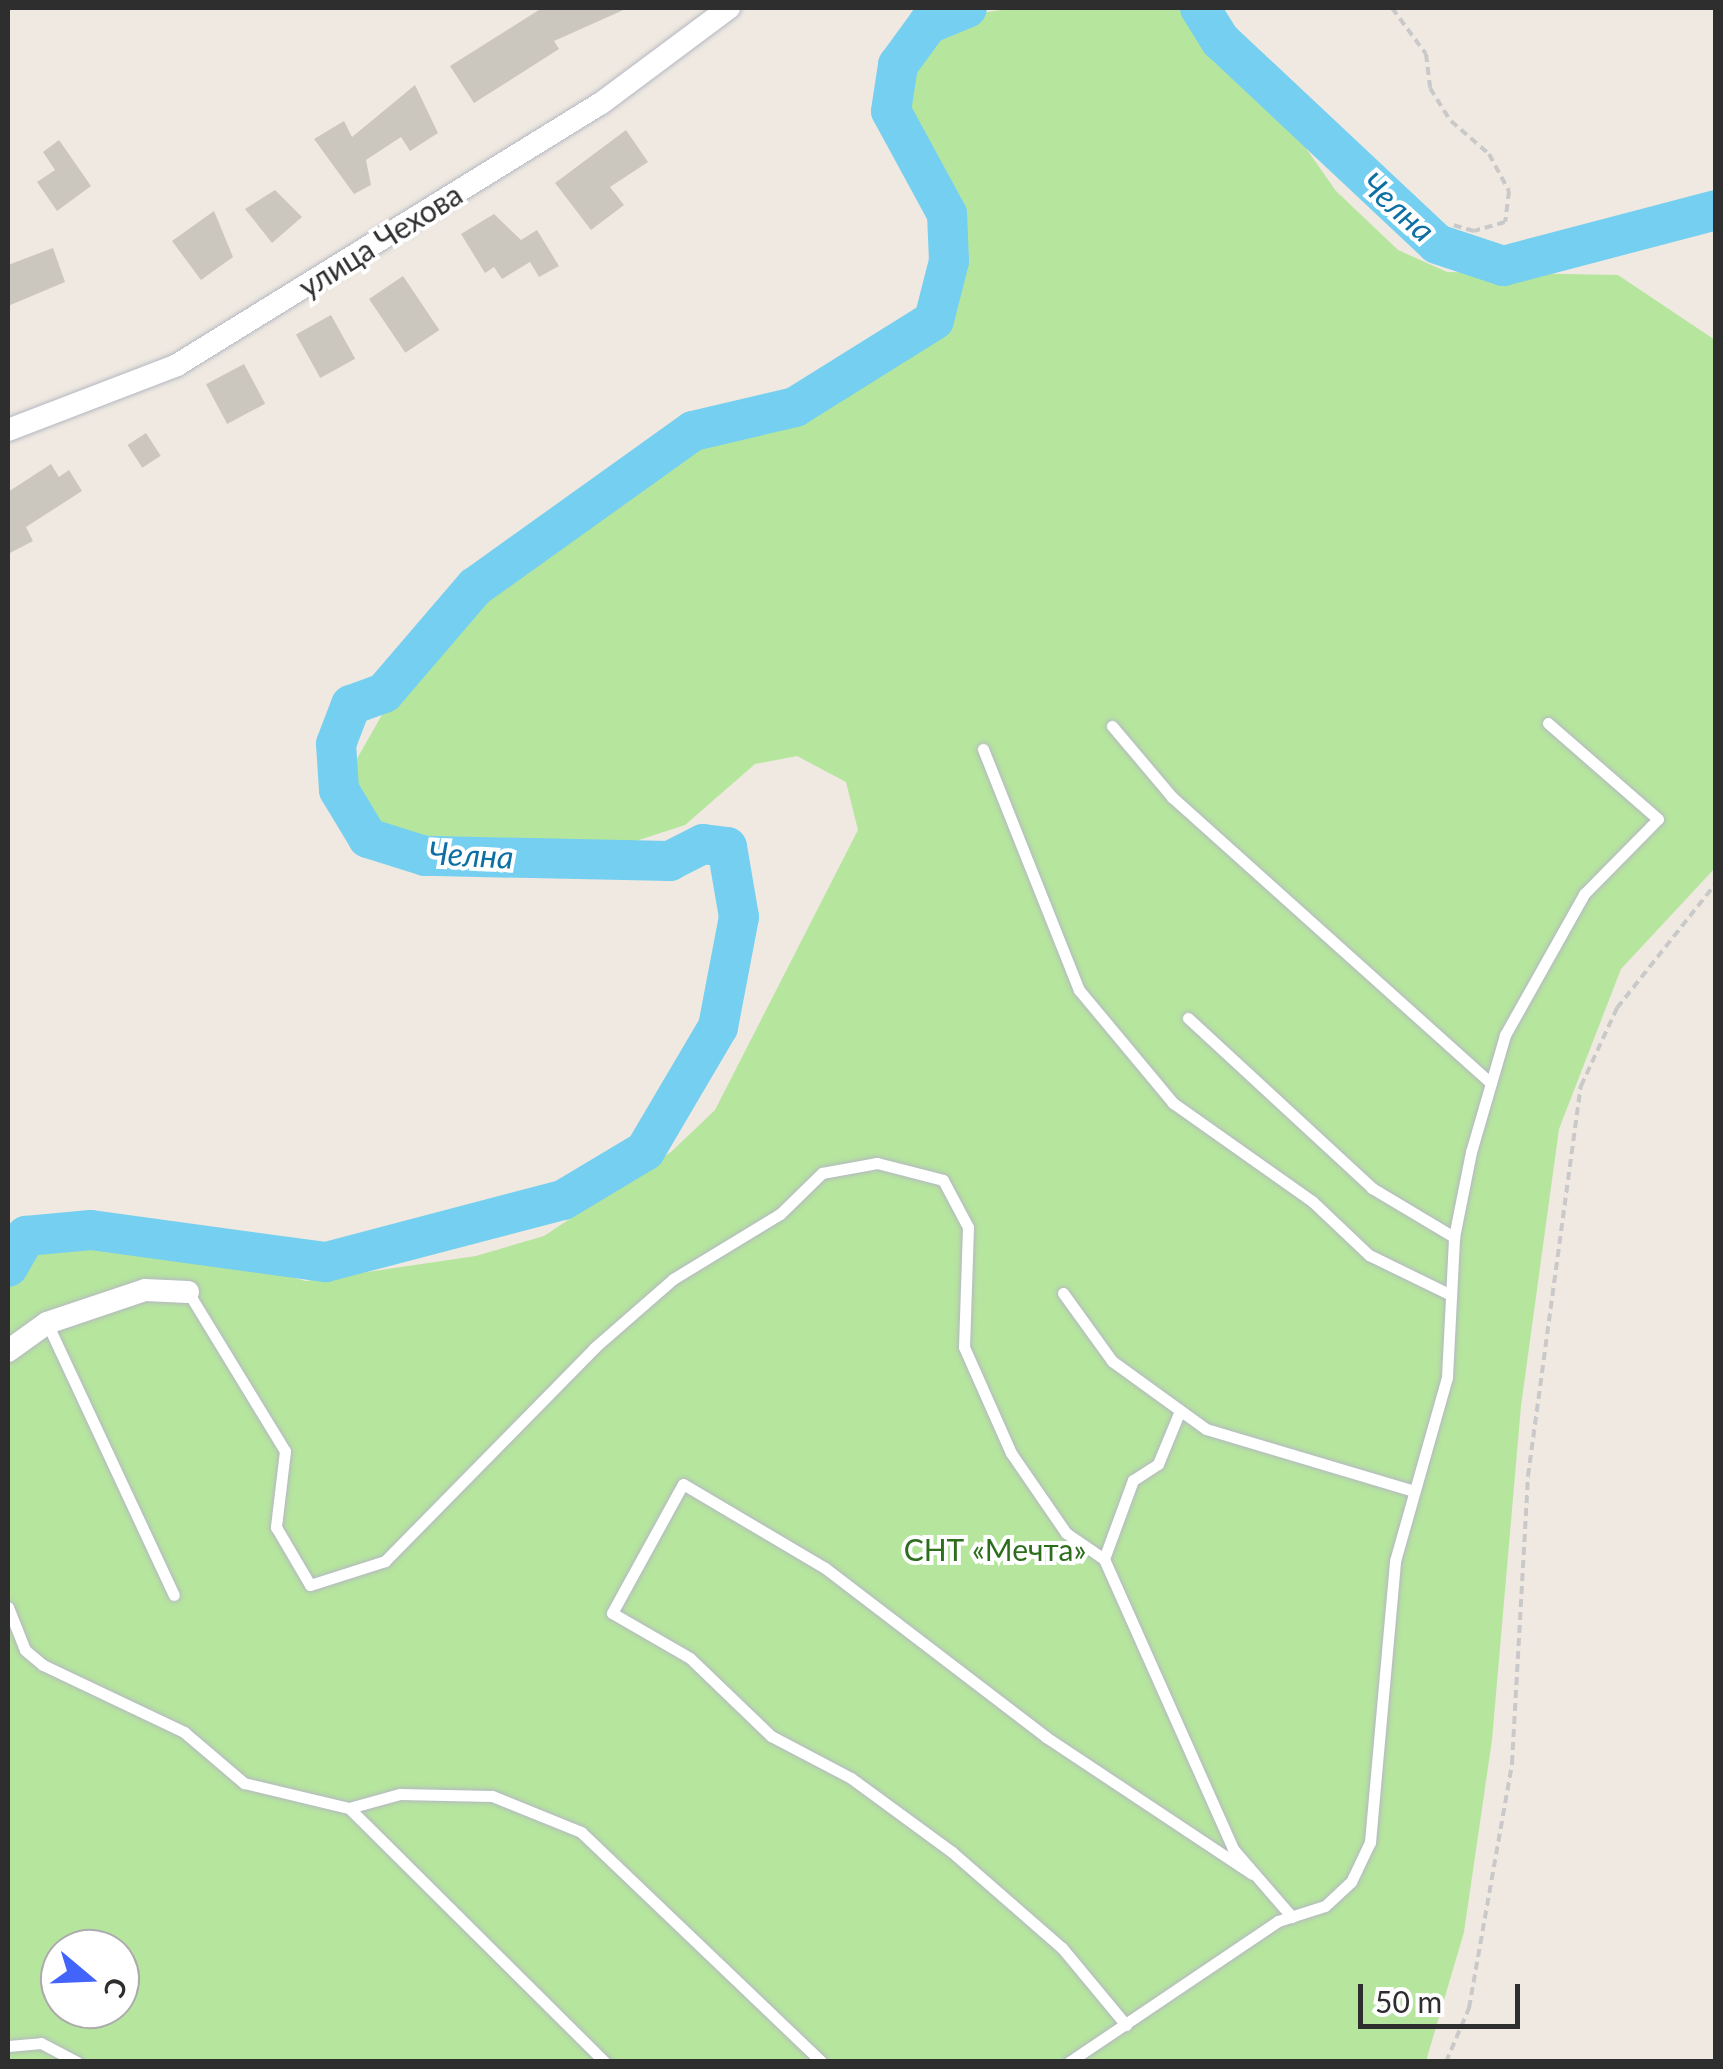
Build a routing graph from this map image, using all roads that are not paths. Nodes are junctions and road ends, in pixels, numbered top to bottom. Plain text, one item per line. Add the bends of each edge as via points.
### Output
1 (730, 8) edge
2 (8, 430) edge
3 (1548, 723) dead end
4 (1112, 726) dead end
5 (983, 749) dead end
6 (1188, 1018) dead end
7 (1491, 1083) junction
8 (1454, 1237) junction
9 (188, 1292) joint
10 (1063, 1293) dead end
11 (1451, 1295) junction
12 (47, 1323) junction
13 (8, 1351) edge
14 (1179, 1413) junction
15 (1410, 1490) junction
16 (1104, 1559) junction
17 (174, 1595) dead end
18 (8, 1607) edge
19 (349, 1808) junction
20 (1252, 1874) junction
21 (1292, 1916) junction
22 (1126, 2025) junction
23 (8, 2046) edge
24 (77, 2062) edge
25 (604, 2062) edge
26 (822, 2062) edge
27 (1069, 2062) edge

1 - 2 street, улица Чехова via 600,104 178,365
3 - 7 lane via 1658,819 1584,894 1506,1035
4 - 7 lane via 1172,797
5 - 11 lane via 1079,990 1173,1103 1312,1201 1370,1255
6 - 8 lane via 1372,1188
7 - 8 lane
8 - 11 lane
9 - 12 street via 145,1290
9 - 16 lane via 285,1451 276,1527 310,1585 385,1561 594,1348 673,1279 780,1214 822,1173 877,1163 943,1180 968,1227 964,1348 1011,1453 1066,1533
10 - 14 lane via 1112,1361
11 - 15 lane via 1447,1377
12 - 13 street
12 - 17 lane
14 - 15 lane
14 - 16 lane via 1158,1464 1132,1480 1120,1534
15 - 21 lane via 1395,1561 1370,1842 1351,1882 1325,1906
16 - 20 lane via 1174,1730
18 - 19 lane via 25,1650 43,1665 184,1732 244,1784
19 - 25 lane
19 - 26 lane via 400,1794 492,1796 581,1832
20 - 21 lane
20 - 22 lane via 1046,1737 824,1568 682,1484 612,1613 690,1658 772,1736 852,1778 952,1852 1062,1948
21 - 22 lane
22 - 27 lane
23 - 24 lane via 41,2043

